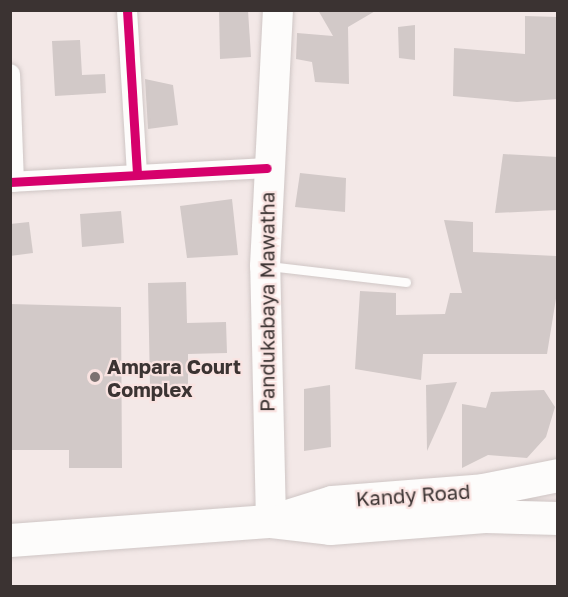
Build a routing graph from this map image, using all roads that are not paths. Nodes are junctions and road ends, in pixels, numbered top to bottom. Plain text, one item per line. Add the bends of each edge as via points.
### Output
1 (127, 10) edge
2 (278, 10) edge
3 (10, 74) edge
4 (267, 168) junction
5 (137, 175) junction
6 (12, 182) edge
7 (265, 266) junction
8 (406, 282) dead end
9 (558, 475) edge
10 (558, 518) edge
11 (271, 521) junction
12 (10, 540) edge

1 - 5 street
2 - 4 main road, Pandukabaya Mawatha
3 - 6 street
4 - 5 street
4 - 7 main road, Pandukabaya Mawatha
5 - 6 street
7 - 8 lane
7 - 11 main road, Pandukabaya Mawatha
9 - 11 highway, Kandy Road via 483,490 332,502
10 - 11 highway, Kandy Road via 485,516 330,528
11 - 12 highway, Kandy Road

